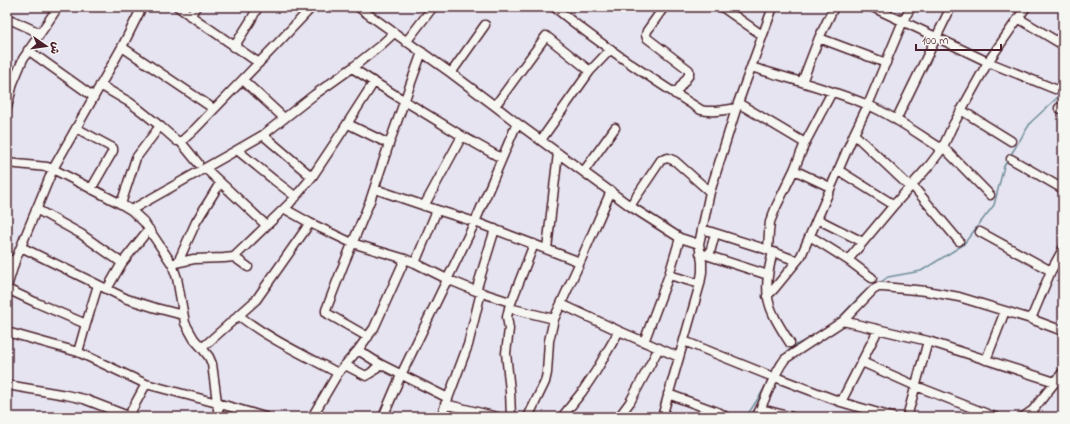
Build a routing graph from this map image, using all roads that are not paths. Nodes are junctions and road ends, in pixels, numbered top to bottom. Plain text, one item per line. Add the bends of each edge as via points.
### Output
1 (58, 7) edge
2 (142, 7) edge
3 (178, 7) edge
4 (196, 7) edge
5 (258, 7) edge
6 (312, 7) edge
7 (433, 7) edge
8 (554, 7) edge
9 (664, 7) edge
10 (722, 7) edge
11 (772, 7) edge
12 (834, 7) edge
13 (872, 7) edge
14 (911, 7) edge
15 (952, 7) edge
16 (1026, 7) edge
17 (360, 8) edge
18 (190, 16) junction
19 (7, 18) edge
20 (1018, 18) junction
21 (903, 21) junction
22 (485, 25) dead end
23 (40, 33) junction
24 (394, 33) junction
25 (762, 35) junction
26 (936, 37) junction
27 (819, 38) junction
28 (406, 42) junction
29 (1063, 45) edge
30 (122, 47) junction
31 (234, 47) junction
32 (28, 50) junction
33 (610, 50) junction
34 (422, 52) junction
35 (988, 62) junction
36 (259, 63) junction
37 (886, 64) junction
38 (751, 67) junction
39 (352, 68) junction
40 (590, 71) junction
41 (451, 73) junction
42 (243, 80) junction
43 (374, 82) junction
44 (802, 82) junction
45 (100, 85) junction
46 (1055, 89) dead end
47 (832, 92) junction
48 (675, 94) junction
49 (94, 97) junction
50 (404, 101) junction
51 (868, 105) junction
52 (495, 106) junction
53 (737, 106) junction
54 (7, 108) edge
55 (214, 109) junction
56 (961, 110) junction
57 (284, 118) junction
58 (896, 120) junction
59 (517, 123) junction
60 (348, 124) junction
61 (160, 126) junction
62 (76, 128) junction
63 (615, 128) dead end
64 (263, 134) junction
65 (854, 134) junction
66 (462, 136) junction
67 (541, 140) junction
68 (180, 141) junction
69 (1011, 141) dead end
70 (805, 143) junction
71 (389, 144) junction
72 (942, 148) junction
73 (237, 150) junction
74 (558, 153) junction
75 (501, 158) junction
76 (1011, 159) dead end
77 (7, 163) edge
78 (201, 165) junction
79 (53, 169) junction
80 (794, 170) junction
81 (838, 170) junction
82 (584, 171) junction
83 (312, 177) junction
84 (220, 183) junction
85 (911, 186) junction
86 (830, 187) junction
87 (91, 188) junction
88 (375, 189) junction
89 (1063, 189) edge
90 (611, 191) junction
91 (710, 192) junction
92 (990, 195) dead end
93 (296, 197) junction
94 (121, 204) junction
95 (894, 205) junction
96 (424, 206) junction
97 (630, 206) junction
98 (36, 209) junction
99 (285, 209) junction
100 (131, 210) junction
101 (437, 210) junction
102 (817, 218) junction
103 (475, 222) junction
104 (310, 223) junction
105 (266, 225) junction
106 (149, 228) junction
107 (495, 229) junction
108 (702, 229) junction
109 (980, 232) dead end
110 (715, 234) junction
111 (810, 236) junction
112 (680, 238) junction
113 (959, 241) dead end
114 (863, 242) junction
115 (352, 243) junction
116 (534, 244) junction
117 (699, 244) junction
118 (21, 247) junction
119 (547, 249) junction
120 (1063, 249) edge
121 (771, 251) junction
122 (700, 253) junction
123 (710, 256) junction
124 (234, 257) junction
125 (405, 259) junction
126 (11, 260) edge
127 (848, 260) junction
128 (797, 261) junction
129 (580, 262) junction
130 (122, 263) junction
131 (175, 263) junction
132 (415, 263) junction
133 (248, 267) dead end
134 (1051, 272) junction
135 (669, 275) junction
136 (768, 275) junction
137 (872, 278) dead end
138 (447, 279) junction
139 (700, 284) junction
140 (98, 285) junction
141 (7, 288) edge
142 (107, 290) junction
143 (478, 291) junction
144 (767, 296) junction
145 (561, 304) junction
146 (509, 305) junction
147 (1005, 311) junction
148 (183, 315) junction
149 (238, 315) junction
150 (554, 319) junction
151 (1031, 319) junction
152 (843, 321) junction
153 (86, 324) junction
154 (878, 330) junction
155 (619, 331) junction
156 (1063, 331) edge
157 (7, 332) edge
158 (368, 336) junction
159 (684, 341) junction
160 (928, 341) junction
161 (644, 342) junction
162 (790, 343) dead end
163 (202, 348) junction
164 (659, 348) junction
165 (358, 350) junction
166 (78, 352) junction
167 (679, 357) junction
168 (986, 360) junction
169 (862, 362) junction
170 (380, 364) junction
171 (345, 365) junction
172 (338, 373) junction
173 (402, 375) junction
174 (771, 376) junction
175 (1060, 377) edge
176 (146, 384) junction
177 (7, 385) edge
178 (916, 386) junction
179 (668, 394) junction
180 (447, 401) junction
181 (841, 402) junction
182 (217, 403) junction
183 (761, 409) junction
184 (128, 417) edge
185 (219, 417) edge
186 (265, 417) edge
187 (312, 417) edge
188 (382, 417) edge
189 (441, 417) edge
190 (496, 417) edge
191 (511, 417) edge
192 (528, 417) edge
193 (562, 417) edge
194 (619, 417) edge
195 (662, 417) edge
196 (726, 417) edge
197 (756, 417) edge
198 (792, 417) edge
199 (892, 417) edge
200 (907, 417) edge
201 (995, 417) edge
202 (1023, 417) edge

1 - 23 street
2 - 30 street
3 - 18 street
4 - 18 street
5 - 31 street
6 - 36 street
7 - 28 street
8 - 33 street
9 - 48 street via 646,35 689,70 689,74
10 - 25 street
11 - 25 street
12 - 27 street
13 - 21 street
14 - 21 street
15 - 26 street
16 - 20 street
17 - 24 street
18 - 31 street
19 - 23 street
20 - 29 street
20 - 35 street
21 - 26 street
21 - 37 street
22 - 41 street
23 - 32 street
24 - 28 street
24 - 39 street
25 - 38 street
26 - 35 street
26 - 58 street
27 - 37 street
27 - 44 street
28 - 34 street
30 - 45 street
30 - 55 street
31 - 36 street
32 - 49 street
32 - 54 street via 13,83
33 - 40 street
33 - 48 street
34 - 41 street
34 - 50 street
35 - 46 street
35 - 56 street
36 - 42 street
37 - 51 street
38 - 44 street
38 - 53 street
39 - 43 street
39 - 57 street
40 - 52 street via 546,36
40 - 67 street
41 - 52 street
42 - 55 street
42 - 57 street
43 - 50 street
43 - 60 street
44 - 47 street
45 - 49 street
45 - 61 street
47 - 51 street
47 - 70 street
48 - 53 street via 706,111
49 - 62 street
50 - 66 street
50 - 71 street
51 - 58 street
51 - 65 street
52 - 59 street
53 - 70 street
53 - 91 street
55 - 68 street
56 - 69 street
56 - 72 street
57 - 64 street
58 - 72 street
59 - 67 street
59 - 75 street
60 - 71 street
60 - 83 street
61 - 68 street
61 - 94 street via 136,158
62 - 79 street
62 - 87 street via 113,148
63 - 82 street
64 - 73 street
64 - 83 street
65 - 81 street
65 - 85 street
66 - 75 street
66 - 96 street
67 - 74 street
68 - 78 street
70 - 80 street
71 - 88 street
72 - 85 street
72 - 92 street
73 - 78 street
73 - 93 street
74 - 82 street
74 - 119 street
75 - 103 street
76 - 89 street
77 - 79 street
78 - 84 street
78 - 100 street
79 - 87 street
79 - 98 street
80 - 86 street
80 - 121 street via 770,222 768,237
81 - 86 street
81 - 95 street
82 - 90 street
83 - 93 street
84 - 105 street
84 - 131 street
85 - 95 street
85 - 113 street
86 - 102 street
87 - 94 street
88 - 96 street
88 - 115 street
90 - 97 street
90 - 129 street
91 - 97 street via 675,161 668,158 661,160
91 - 108 street
93 - 99 street
94 - 100 street
95 - 114 street
96 - 101 street
97 - 112 street
98 - 118 street
98 - 130 street via 81,234
99 - 104 street
99 - 105 street
100 - 106 street
101 - 103 street
101 - 132 street
102 - 111 street
102 - 114 street
103 - 107 street
103 - 138 street
104 - 115 street
104 - 149 street via 260,295
105 - 124 street
106 - 130 street
106 - 131 street
107 - 116 street
107 - 143 street
108 - 110 street
108 - 117 street
109 - 134 street
110 - 121 street
110 - 123 street
111 - 127 street
111 - 128 street
112 - 117 street
112 - 135 street
114 - 127 street
115 - 125 street
115 - 158 street via 326,312
116 - 119 street
116 - 146 street
117 - 122 street
118 - 126 street
118 - 140 street
119 - 129 street
120 - 134 street
121 - 128 street
121 - 136 street
122 - 123 street
122 - 139 street
123 - 136 street
124 - 131 street via 194,259
124 - 133 street
125 - 132 street
125 - 158 street via 380,317
126 - 141 street
127 - 137 street
128 - 144 street
129 - 145 street
130 - 142 street
131 - 148 street
132 - 138 street
134 - 151 street
135 - 139 street
135 - 161 street
136 - 144 street
138 - 143 street
138 - 173 street
139 - 159 street
140 - 142 street
140 - 153 street
141 - 153 street
142 - 148 street via 140,303
143 - 146 street
143 - 180 street via 468,345
144 - 162 street via 774,316
145 - 150 street
145 - 155 street
146 - 150 street
146 - 191 street via 506,353
147 - 151 street
147 - 152 street via 959,297 878,287 872,290
147 - 168 street
148 - 163 street via 189,331
149 - 163 street
149 - 172 street via 269,336
150 - 192 street via 545,382
151 - 156 street
152 - 154 street
152 - 174 street via 790,356
153 - 166 street
154 - 160 street
154 - 169 street
155 - 161 street
155 - 193 street via 596,371
157 - 166 street
158 - 165 street
159 - 167 street
159 - 174 street
160 - 168 street
160 - 178 street
161 - 164 street
163 - 182 street via 212,364
164 - 167 street
164 - 194 street
165 - 170 street
165 - 171 street
166 - 176 street
167 - 179 street
168 - 175 street
169 - 178 street
169 - 181 street
170 - 171 street via 366,376
170 - 173 street
171 - 172 street
172 - 187 street
173 - 180 street
173 - 188 street
174 - 181 street
174 - 183 street
175 - 202 street via 1033,410
176 - 182 street
176 - 184 street
177 - 184 street via 78,398
178 - 200 street
178 - 201 street
179 - 195 street
179 - 196 street
180 - 189 street
180 - 190 street
181 - 199 street
182 - 185 street
182 - 186 street
183 - 197 street
183 - 198 street

